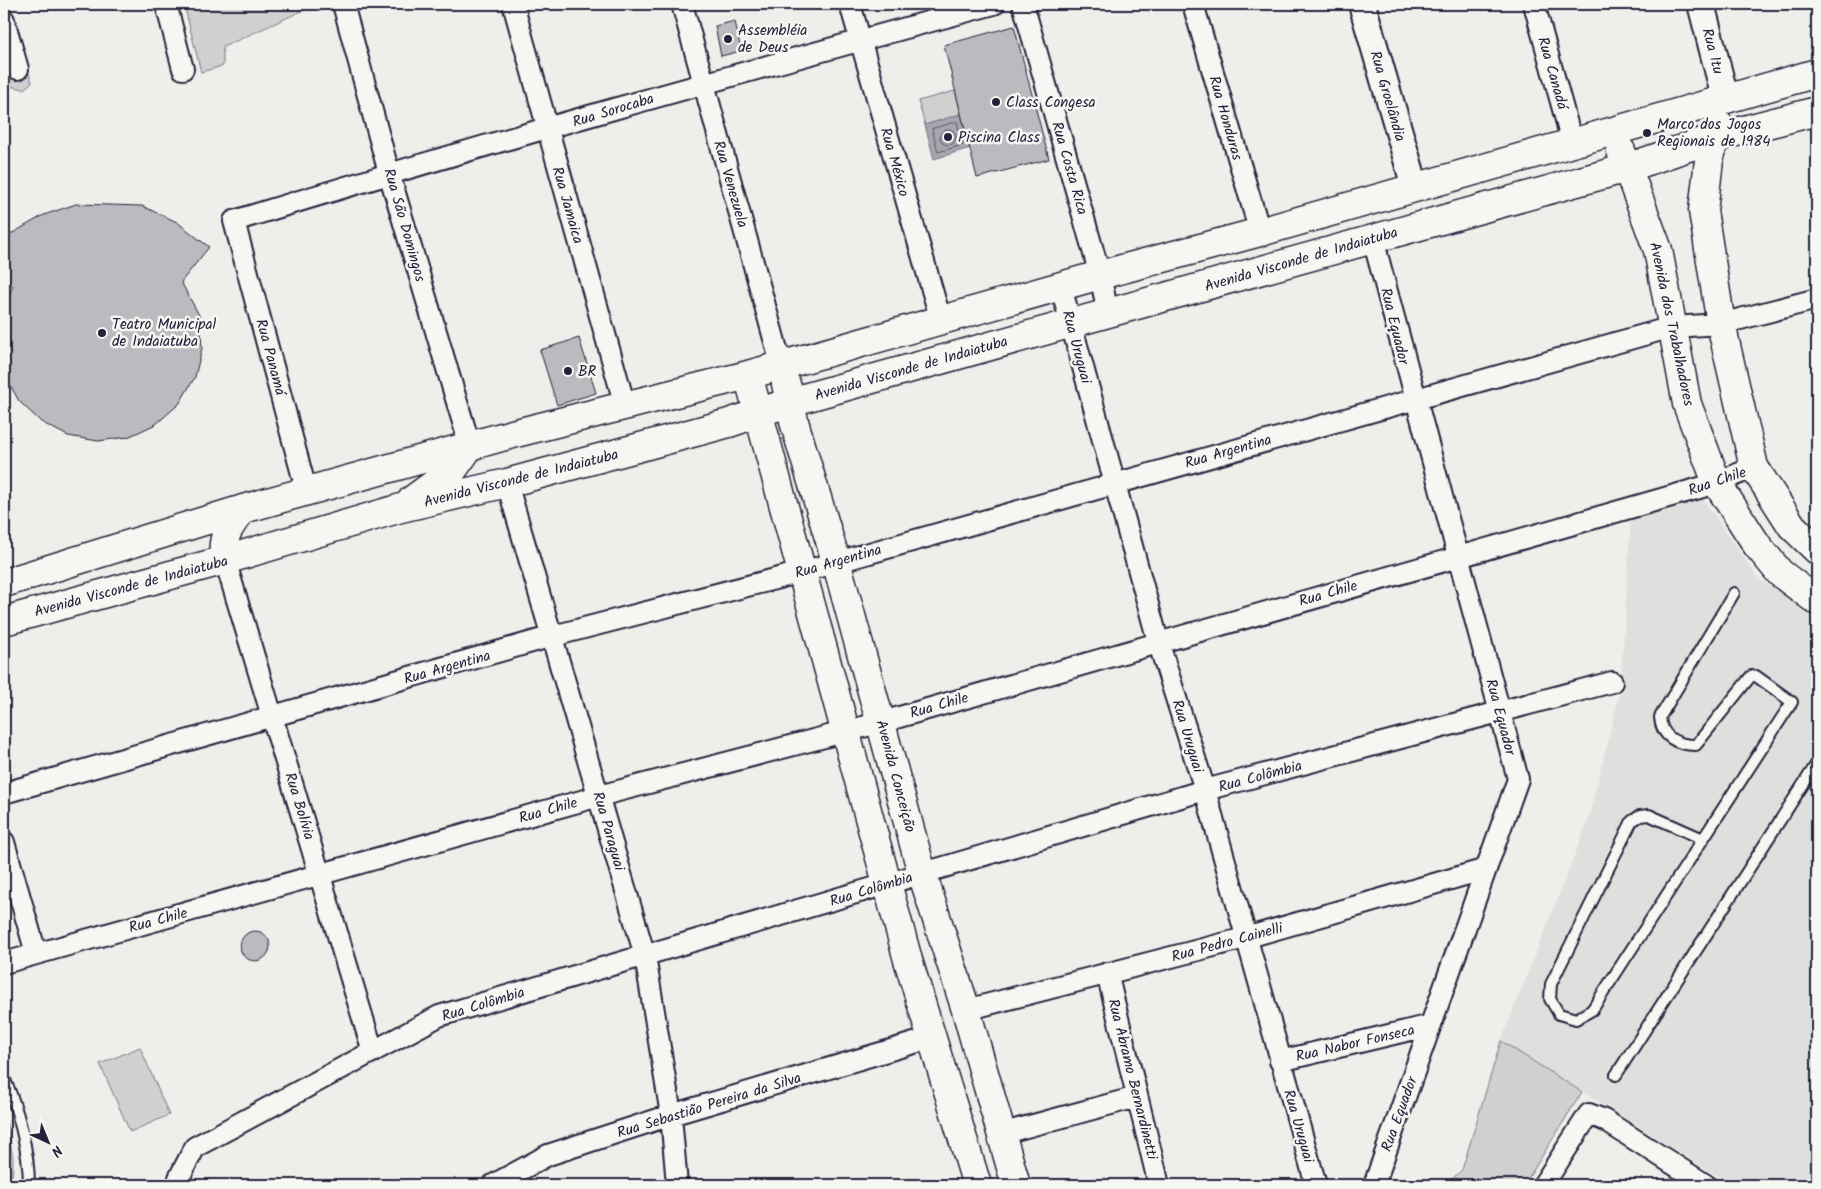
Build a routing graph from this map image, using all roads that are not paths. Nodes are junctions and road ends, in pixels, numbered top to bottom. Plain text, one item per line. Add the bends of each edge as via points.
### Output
1 (166, 4) edge
2 (343, 4) edge
3 (513, 4) edge
4 (682, 4) edge
5 (850, 4) edge
6 (994, 4) edge
7 (1023, 4) edge
8 (1193, 4) edge
9 (1362, 4) edge
10 (1534, 4) edge
11 (1701, 4) edge
12 (4, 20) edge
13 (859, 40) junction
14 (18, 69) dead end
15 (183, 69) dead end
16 (1817, 73) edge
17 (703, 83) junction
18 (1725, 98) junction
19 (1817, 111) edge
20 (547, 130) junction
21 (1614, 131) junction
22 (1716, 137) junction
23 (1572, 142) junction
24 (1627, 168) junction
25 (389, 173) junction
26 (1415, 188) junction
27 (234, 221) joint
28 (1260, 232) junction
29 (1373, 239) junction
30 (1100, 275) junction
31 (1061, 287) junction
32 (1817, 299) edge
33 (1108, 313) junction
34 (941, 321) junction
35 (1070, 324) junction
36 (1721, 324) junction
37 (1672, 327) junction
38 (781, 364) junction
39 (748, 375) junction
40 (1414, 399) junction
41 (790, 402) junction
42 (625, 406) junction
43 (757, 413) junction
44 (470, 446) junction
45 (1754, 467) junction
46 (507, 483) junction
47 (1717, 483) junction
48 (1114, 484) junction
49 (307, 493) junction
50 (400, 508) junction
51 (244, 509) junction
52 (1817, 550) edge
53 (1457, 557) junction
54 (225, 560) junction
55 (836, 561) junction
56 (802, 572) junction
57 (9, 577) edge
58 (1734, 593) dead end
59 (1817, 600) edge
60 (4, 621) edge
61 (553, 636) junction
62 (1158, 641) junction
63 (1612, 682) dead end
64 (1500, 712) junction
65 (273, 717) junction
66 (882, 722) junction
67 (846, 730) junction
68 (1817, 763) edge
69 (1205, 790) junction
70 (4, 793) edge
71 (599, 796) junction
72 (1703, 839) junction
73 (4, 842) edge
74 (1486, 869) junction
75 (922, 873) junction
76 (321, 875) junction
77 (888, 885) junction
78 (1245, 938) junction
79 (36, 953) junction
80 (645, 956) junction
81 (4, 963) edge
82 (1107, 973) junction
83 (966, 1010) junction
84 (1431, 1025) junction
85 (931, 1038) junction
86 (374, 1052) junction
87 (1280, 1061) junction
88 (1616, 1075) dead end
89 (4, 1078) edge
90 (1137, 1097) junction
91 (671, 1115) junction
92 (1000, 1134) junction
93 (29, 1185) edge
94 (182, 1185) edge
95 (492, 1185) edge
96 (677, 1185) edge
97 (977, 1185) edge
98 (1016, 1185) edge
99 (1159, 1185) edge
100 (1316, 1185) edge
101 (1374, 1185) edge
102 (1543, 1185) edge
103 (1706, 1185) edge

1 - 15 street
2 - 25 street, Rua São Domingos
3 - 20 street, Rua Jamaica
4 - 17 street, Rua Venezuela
5 - 13 street, Rua México
6 - 13 street, Rua Sorocaba
7 - 30 street, Rua Costa Rica
8 - 28 street, Rua Honduras
9 - 26 street, Rua Groelândia
10 - 23 street, Rua Canadá
11 - 18 street, Rua Itu
12 - 14 street
13 - 17 street, Rua Sorocaba
13 - 34 street, Rua México
16 - 18 main road
17 - 20 street, Rua Sorocaba
17 - 38 street, Rua Venezuela
18 - 21 main road
18 - 22 main road
19 - 22 main road, Avenida Visconde de Indaiatuba
20 - 25 street, Rua Sorocaba
20 - 42 street, Rua Jamaica
21 - 23 main road
21 - 24 main road, Avenida dos Trabalhadores
22 - 24 main road, Avenida Visconde de Indaiatuba
22 - 36 main road via 1709,160 1703,211
23 - 26 main road
24 - 29 main road, Avenida Visconde de Indaiatuba
24 - 37 main road, Avenida dos Trabalhadores via 1638,190 1658,250
25 - 27 street, Rua Sorocaba
25 - 44 street, Rua São Domingos
26 - 28 main road
27 - 49 street, Rua Panamá
28 - 30 main road
29 - 33 main road, Avenida Visconde de Indaiatuba
29 - 40 street, Rua Equador
30 - 31 main road
30 - 33 street, Rua Costa Rica
31 - 34 main road
31 - 35 street, Rua Uruguai
32 - 36 street, Rua Argentina
33 - 35 main road, Avenida Visconde de Indaiatuba
34 - 38 main road
35 - 41 main road, Avenida Visconde de Indaiatuba
35 - 48 street, Rua Uruguai
36 - 37 street, Rua Argentina
36 - 45 main road
37 - 40 street, Rua Argentina
37 - 47 main road, Avenida dos Trabalhadores via 1687,404
38 - 39 main road
38 - 41 main road, Avenida Conceição
39 - 42 main road
39 - 43 main road
40 - 48 street, Rua Argentina
40 - 53 street, Rua Equador
41 - 43 main road, Avenida Visconde de Indaiatuba
41 - 55 main road, Avenida Conceição
42 - 44 main road
43 - 46 main road, Avenida Visconde de Indaiatuba
43 - 56 main road
44 - 49 main road
44 - 50 main road via 452,471
45 - 47 street, Rua Chile
45 - 52 main road via 1792,526
46 - 50 main road, Avenida Visconde de Indaiatuba
46 - 61 street, Rua Paraguai
47 - 53 street, Rua Chile
47 - 59 main road, Avenida dos Trabalhadores via 1757,545 1780,573
48 - 55 street, Rua Argentina
48 - 62 street, Rua Uruguai
49 - 51 main road
50 - 54 main road, Avenida Visconde de Indaiatuba
51 - 54 main road via 225,535 222,547
51 - 57 main road
53 - 62 street, Rua Chile
53 - 64 street, Rua Equador
54 - 60 main road, Avenida Visconde de Indaiatuba
54 - 65 street, Rua Bolívia
55 - 56 street, Rua Argentina
55 - 66 main road, Avenida Conceição
56 - 61 street, Rua Argentina
56 - 67 main road
58 - 72 lane via 1660,717 1664,734 1684,745 1696,745 1751,676 1756,676 1792,702
61 - 65 street, Rua Argentina
61 - 71 street, Rua Paraguai
62 - 66 street, Rua Chile
62 - 69 street, Rua Uruguai
63 - 64 street, Rua Colômbia
64 - 69 street, Rua Colômbia
64 - 74 street, Rua Equador via 1518,780
65 - 70 street, Rua Argentina
65 - 76 street, Rua Bolívia
66 - 67 street, Rua Chile
66 - 75 main road, Avenida Conceição
67 - 71 street, Rua Chile
67 - 77 main road
68 - 88 lane
69 - 75 street, Rua Colômbia
69 - 78 street, Rua Uruguai
71 - 76 street, Rua Chile
71 - 80 street, Rua Paraguai
72 - 72 lane via 1649,815 1632,821 1551,984 1550,999 1559,1014 1576,1019 1592,1010
73 - 79 street
74 - 78 street, Rua Pedro Cainelli
74 - 84 street, Rua Equador
75 - 77 street, Rua Colômbia
75 - 83 main road, Avenida Conceição
76 - 79 street, Rua Chile
76 - 86 street, Rua Bolívia
77 - 80 street, Rua Colômbia
77 - 85 main road
78 - 82 street, Rua Pedro Cainelli
78 - 87 street, Rua Uruguai
79 - 81 street, Rua Chile
80 - 86 street, Rua Colômbia via 439,1016
80 - 91 street, Rua Paraguai
82 - 83 street, Rua Pedro Cainelli
82 - 90 street, Rua Abramo Bernardinetti
83 - 92 main road, Avenida Conceição
84 - 87 street, Rua Nabor Fonseca
84 - 101 street, Rua Equador
85 - 91 street, Rua Sebastião Pereira da Silva
85 - 97 main road
86 - 94 street, Rua Colômbia via 195,1147 179,1178
87 - 100 street, Rua Uruguai
89 - 93 lane via 12,1094 25,1149
90 - 92 street
90 - 99 street, Rua Abramo Bernardinetti
91 - 95 street, Rua Sebastião Pereira da Silva via 548,1155
91 - 96 street, Rua Paraguai
92 - 98 main road, Avenida Conceição
102 - 103 street via 1589,1114 1604,1120

